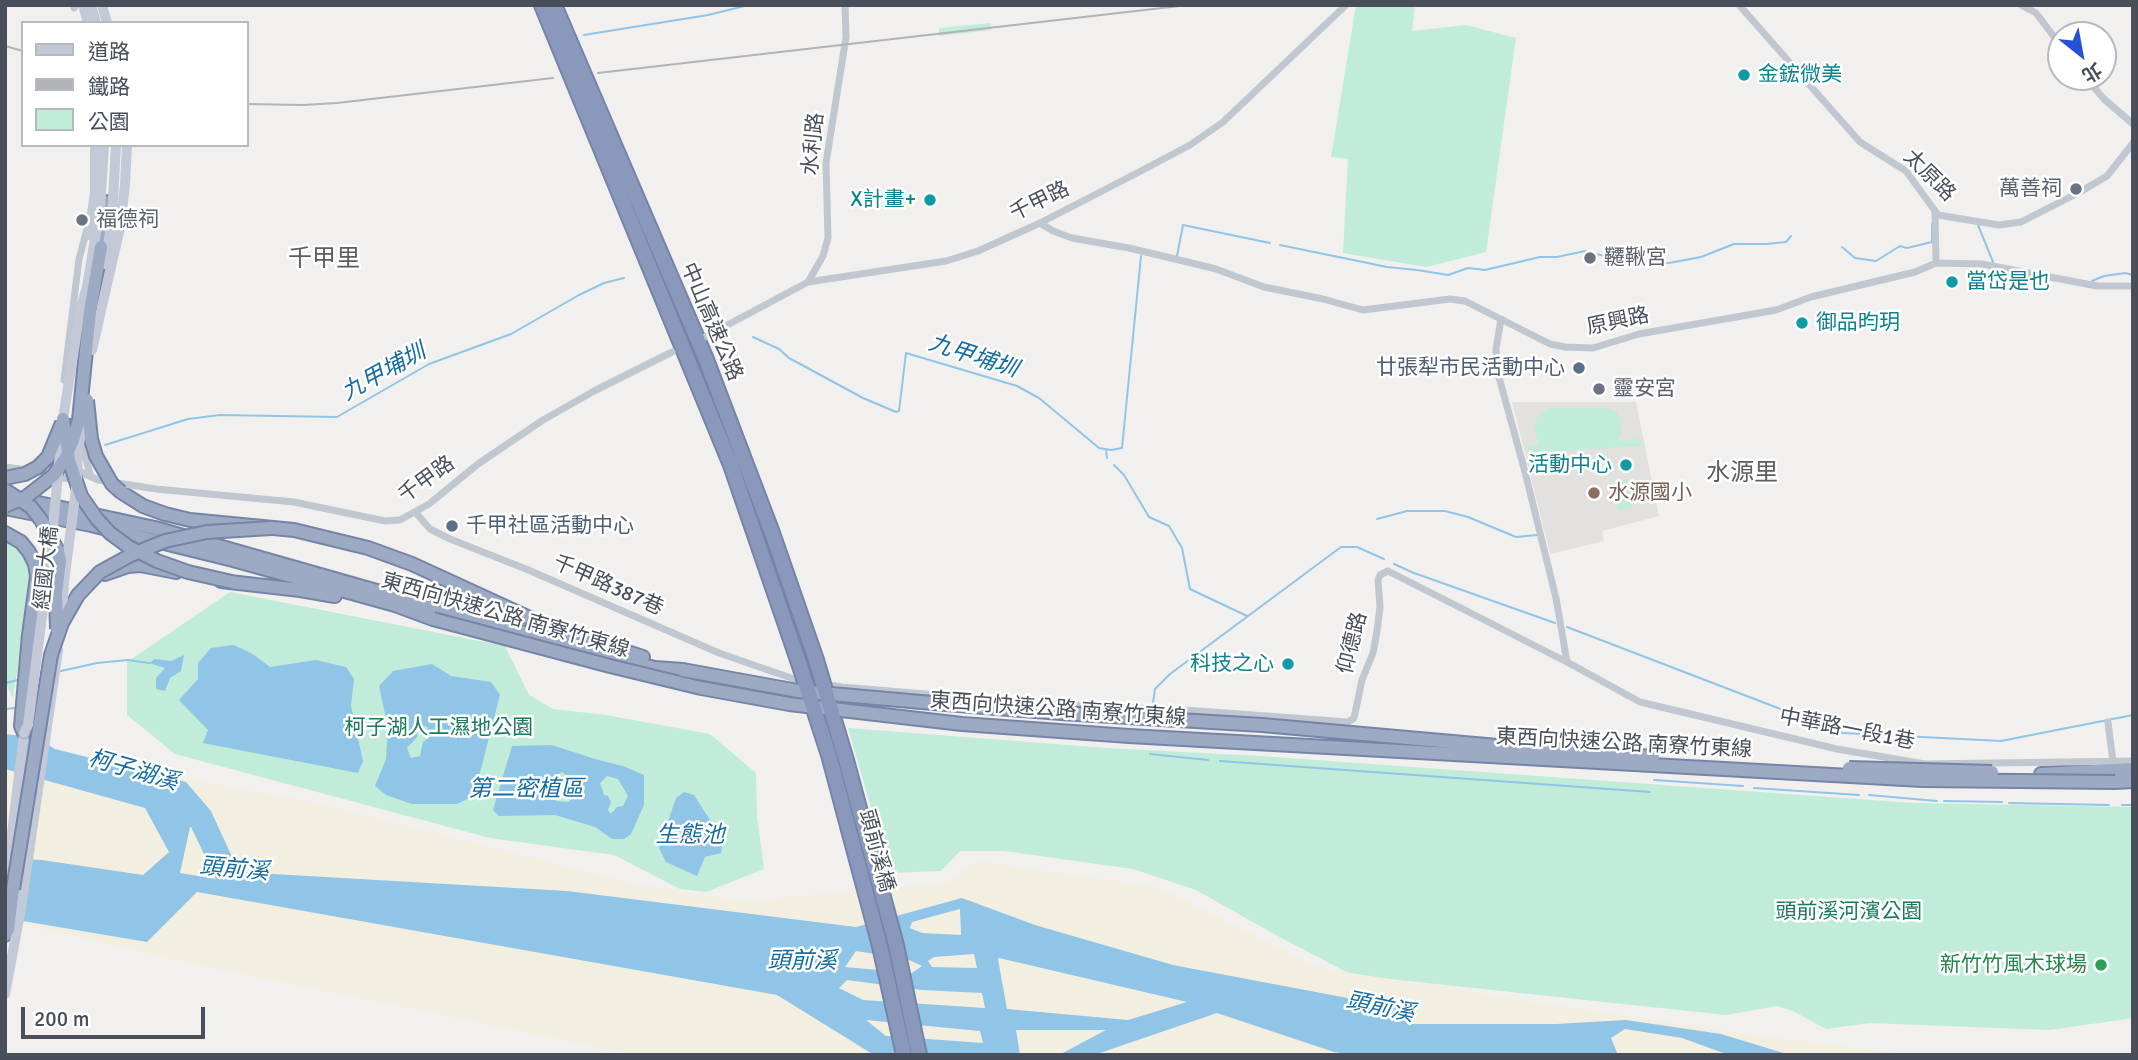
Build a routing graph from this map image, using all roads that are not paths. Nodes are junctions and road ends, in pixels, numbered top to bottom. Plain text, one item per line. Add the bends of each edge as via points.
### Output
1 (532, 5) edge
2 (542, 5) edge
3 (554, 5) edge
4 (564, 5) edge
5 (845, 5) edge
6 (1346, 5) edge
7 (1739, 5) edge
8 (2021, 5) edge
9 (2047, 28) edge
10 (2096, 91) edge
11 (578, 96) junction
12 (2133, 124) edge
13 (610, 134) junction
14 (2133, 143) edge
15 (98, 147) edge
16 (98, 147) edge
17 (98, 147) edge
18 (116, 147) edge
19 (121, 147) edge
20 (128, 147) edge
21 (128, 147) edge
22 (116, 165) junction
23 (1935, 213) junction
24 (1040, 223) junction
25 (1936, 264) junction
26 (78, 270) junction
27 (113, 278) junction
28 (808, 282) junction
29 (2133, 286) edge
30 (75, 293) junction
31 (106, 300) junction
32 (1500, 319) junction
33 (703, 338) dead end
34 (92, 350) junction
35 (672, 352) dead end
36 (87, 400) junction
37 (63, 419) junction
38 (57, 442) junction
39 (85, 443) junction
40 (5, 467) edge
41 (49, 473) junction
42 (91, 477) junction
43 (5, 478) edge
44 (77, 481) junction
45 (5, 490) edge
46 (5, 497) edge
47 (5, 507) edge
48 (415, 513) junction
49 (271, 527) junction
50 (5, 533) edge
51 (52, 538) junction
52 (232, 582) junction
53 (396, 601) junction
54 (433, 619) junction
55 (58, 650) junction
56 (798, 660) joint
57 (817, 660) joint
58 (1567, 662) junction
59 (683, 670) junction
60 (793, 679) joint
61 (2108, 722) dead end
62 (24, 733) junction
63 (2133, 761) edge
64 (2113, 762) junction
65 (2133, 771) edge
66 (2133, 782) edge
67 (5, 892) edge
68 (5, 935) edge
69 (5, 994) edge
70 (904, 1055) edge
71 (919, 1055) edge

1 - 11 highway
2 - 11 highway, 中山高速公路
3 - 13 highway, 中山高速公路
4 - 13 highway
5 - 28 street, 水利路 via 846,37 826,163 828,238
6 - 24 street, 千甲路 via 1214,129
7 - 23 street, 太原路 via 1860,142 1906,171
8 - 9 street via 2036,13
10 - 12 street
11 - 56 highway, 中山高速公路 via 731,465
13 - 57 highway, 中山高速公路 via 705,357
14 - 23 street, 太原路 via 2101,180 2021,222 1999,225
15 - 26 street, bridge via 99,180 89,249
16 - 26 street
17 - 37 main road, 經國大橋, bridge
18 - 22 main road, 經國大橋, bridge
19 - 27 street, bridge via 110,254
20 - 27 street via 120,250
21 - 34 main road, bridge via 120,228
22 - 34 main road, 經國大橋, bridge
22 - 47 highway, bridge via 93,289 76,430 54,475
23 - 25 street
24 - 28 street, 千甲路 via 946,261
24 - 32 street, 原興路 via 1072,238 1216,269 1264,287 1363,310 1458,300
25 - 29 street, 原興路 via 1982,264 2097,286
25 - 32 street, 原興路 via 1776,310 1639,334 1593,348 1558,346
26 - 27 street
26 - 30 street
27 - 31 street
28 - 33 street, 千甲路
30 - 31 street via 92,301
30 - 38 street
31 - 39 street via 92,326
32 - 58 street via 1497,370 1553,585
34 - 36 main road, 經國大橋
35 - 48 street, 千甲路 via 543,419
36 - 44 main road, 經國大橋, bridge
36 - 49 highway, bridge via 96,456 121,492 143,506 190,520
37 - 43 highway, bridge via 48,457 25,474
37 - 44 highway, bridge
37 - 51 main road, 經國大橋, bridge
38 - 39 street via 78,437
38 - 41 street
39 - 42 street
40 - 41 street, 千甲路
41 - 42 street, 千甲路 via 59,478
42 - 48 street, 千甲路 via 156,489 294,502 385,521
44 - 52 highway, bridge via 96,519 129,547 188,572
44 - 55 main road, 經國大橋, bridge
45 - 51 highway, bridge via 31,507
46 - 53 highway, 東西向快速公路 南寮竹東線 via 155,528
47 - 53 highway, 東西向快速公路 南寮竹東線
48 - 60 street, 千甲路387巷 via 430,529 450,539
49 - 59 highway via 388,554 545,625
49 - 68 highway, bridge via 207,531 165,541 100,572 78,595 61,623 51,655
50 - 62 highway via 29,552 37,576 21,726
51 - 55 highway, bridge via 60,561
51 - 62 main road, 經國大橋, bridge
52 - 54 highway via 330,595
52 - 55 highway, bridge via 140,565 114,570 102,576 79,603
53 - 54 highway, 東西向快速公路 南寮竹東線
53 - 59 highway, 東西向快速公路 南寮竹東線 via 609,657
54 - 66 highway, 東西向快速公路 南寮竹東線, bridge via 701,688 789,704 962,724 1882,778
55 - 69 main road, 經國大橋
56 - 70 highway, 頭前溪橋, bridge via 829,755
57 - 71 highway, 頭前溪橋, bridge via 896,945
58 - 60 street, 仰德路 via 1388,571 1378,580 1380,607 1373,653 1354,718 1348,722 1057,705
58 - 64 street, 中華路一段1巷 via 1640,702 1836,749 1925,764
59 - 65 highway, 東西向快速公路 南寮竹東線, bridge via 799,691 1760,765 2041,774
61 - 64 street
62 - 67 main road, 經國大橋
63 - 64 street, 中華路一段1巷

